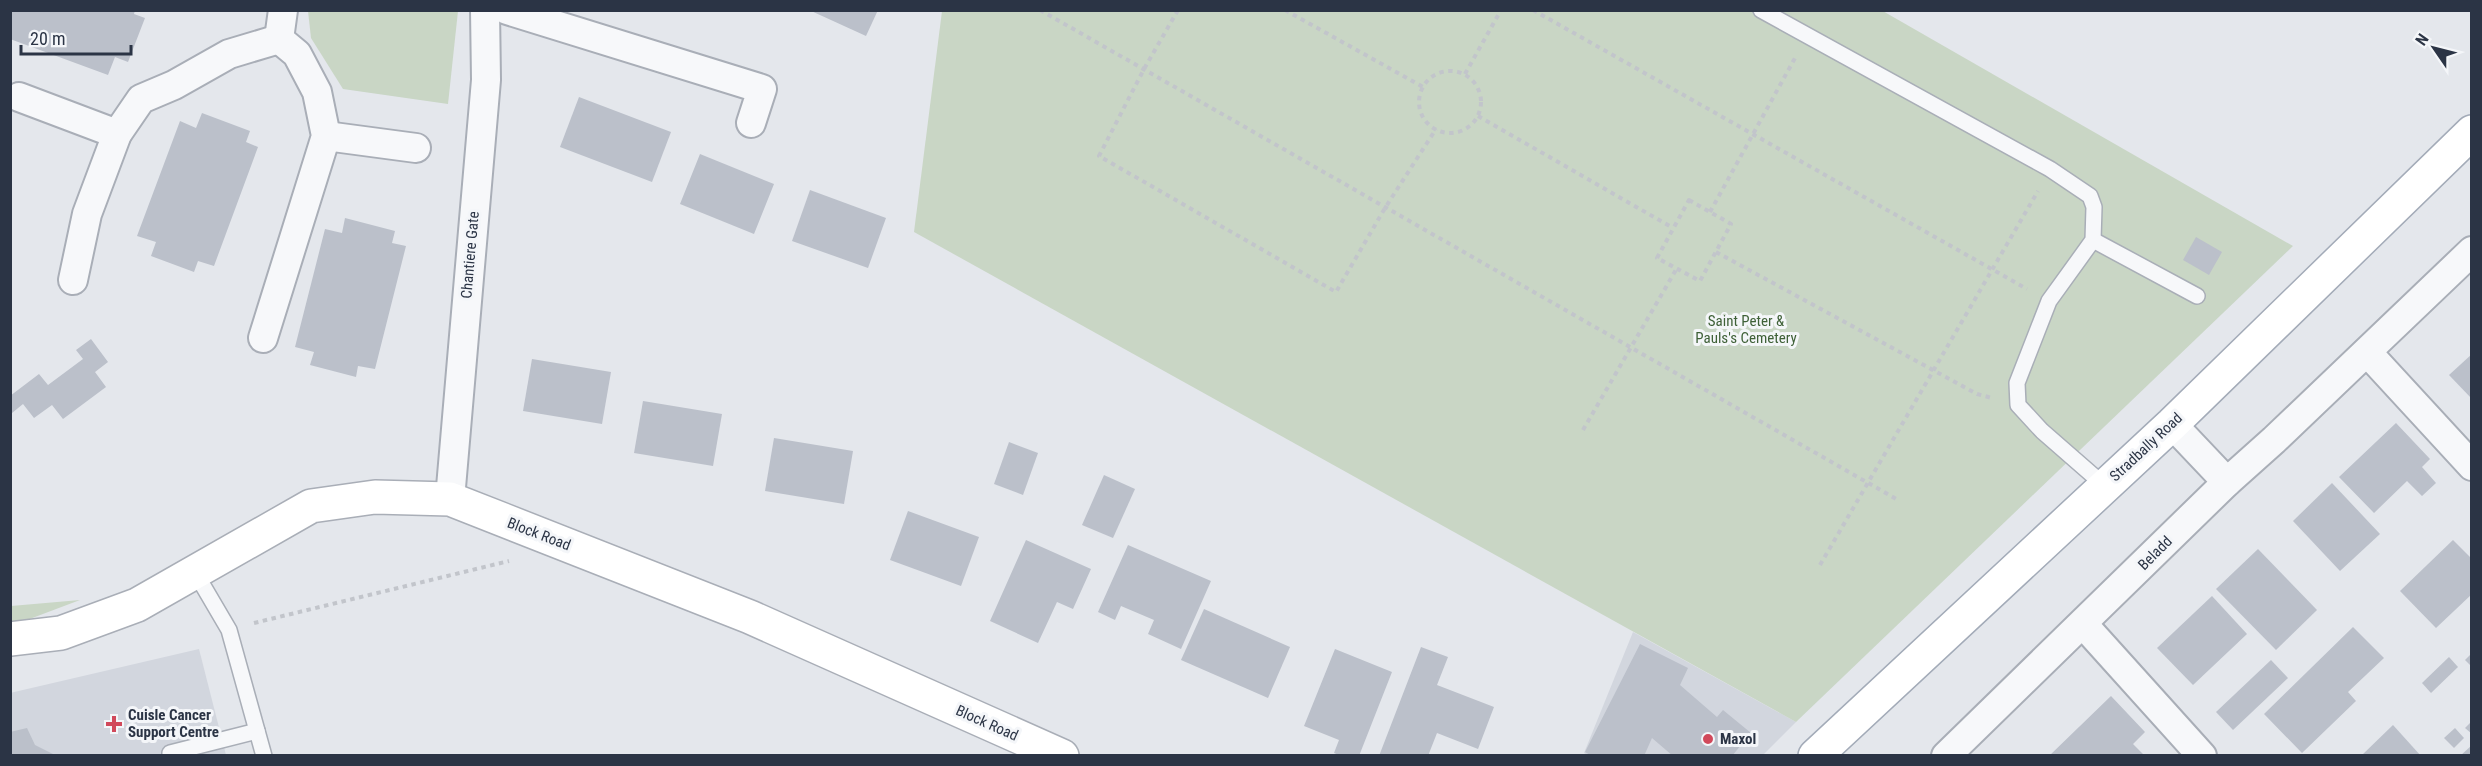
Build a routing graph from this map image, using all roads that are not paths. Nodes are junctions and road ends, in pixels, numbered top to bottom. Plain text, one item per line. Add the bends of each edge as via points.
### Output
1 (283, 10) edge
2 (485, 10) edge
3 (507, 10) edge
4 (1761, 10) edge
5 (279, 39) junction
6 (19, 97) dead end
7 (751, 123) dead end
8 (2472, 132) edge
9 (117, 134) junction
10 (326, 136) junction
11 (416, 148) dead end
12 (2093, 240) junction
13 (2472, 251) edge
14 (74, 280) dead end
15 (2197, 296) dead end
16 (263, 339) dead end
17 (2367, 352) junction
18 (2172, 424) junction
19 (2472, 466) edge
20 (2227, 482) junction
21 (2105, 486) junction
22 (450, 499) junction
23 (195, 572) junction
24 (2083, 624) junction
25 (10, 639) edge
26 (257, 731) junction
27 (1046, 752) edge
28 (170, 753) dead end
29 (264, 756) edge
30 (1815, 756) edge
31 (1946, 756) edge
32 (2202, 756) edge

1 - 5 street
2 - 22 street, Chantiere Gate via 486,80
3 - 7 street via 762,89
4 - 12 lane via 2050,169 2090,196 2094,207
5 - 9 street via 230,54 141,99
5 - 10 street via 297,54 317,92
6 - 9 street
8 - 18 street, Stradbally Road
9 - 14 street via 87,214
10 - 11 street
10 - 16 street
12 - 15 lane
12 - 21 lane via 2049,301 2017,383 2019,405 2042,431
13 - 17 street, Beladd
17 - 19 street
17 - 20 street, Beladd
18 - 20 street
18 - 21 street, Stradbally Road
20 - 24 street, Beladd
21 - 30 street, Stradbally Road
22 - 23 street, Block Road via 375,497 311,506
22 - 27 street, Block Road via 750,617
23 - 25 street, Block Road via 137,605 61,633
23 - 26 lane via 229,630
24 - 31 street, Beladd
24 - 32 street
26 - 28 lane
26 - 29 lane

